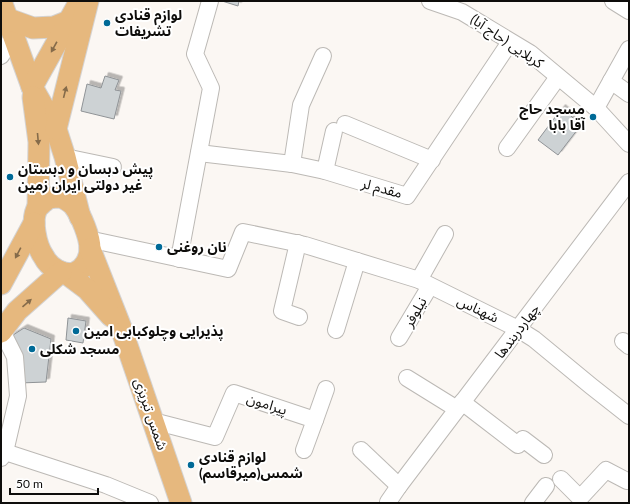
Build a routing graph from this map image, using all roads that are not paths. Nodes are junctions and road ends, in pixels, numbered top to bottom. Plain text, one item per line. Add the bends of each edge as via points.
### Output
1 (80, 1) edge
2 (88, 1) edge
3 (210, 1) edge
4 (430, 1) edge
5 (613, 1) edge
6 (452, 4) edge
7 (629, 11) edge
8 (7, 19) edge
9 (68, 21) junction
10 (510, 42) junction
11 (629, 49) edge
12 (1, 56) edge
13 (323, 56) dead end
14 (558, 77) junction
15 (611, 82) junction
16 (32, 87) junction
17 (629, 94) edge
18 (596, 108) junction
19 (56, 130) junction
20 (629, 144) edge
21 (507, 148) dead end
22 (199, 153) junction
23 (65, 156) junction
24 (432, 160) junction
25 (292, 164) junction
26 (112, 167) dead end
27 (325, 172) junction
28 (629, 182) edge
29 (36, 215) junction
30 (80, 217) junction
31 (446, 234) dead end
32 (89, 244) junction
33 (301, 244) junction
34 (179, 260) junction
35 (357, 261) junction
36 (64, 273) junction
37 (424, 283) junction
38 (1, 284) edge
39 (299, 317) dead end
40 (120, 325) junction
41 (518, 329) junction
42 (336, 330) dead end
43 (1, 331) edge
44 (399, 338) dead end
45 (407, 378) dead end
46 (326, 389) dead end
47 (460, 406) junction
48 (629, 416) edge
49 (315, 420) junction
50 (153, 422) junction
51 (304, 450) dead end
52 (361, 450) dead end
53 (3, 455) edge
54 (544, 455) dead end
55 (561, 479) dead end
56 (628, 481) edge
57 (402, 482) junction
58 (546, 486) dead end
59 (150, 503) edge
60 (181, 503) edge
61 (389, 503) edge
62 (533, 503) edge

1 - 9 main road
19 -> 2 main road
3 - 22 street via 194,54 211,88
4 - 6 street, کربلایی (حاج آبا)
5 - 7 street
6 - 10 street, کربلایی (حاج آبا)
8 - 9 main road via 33,28 54,27
8 - 12 street
8 - 16 main road
9 -> 16 main road
10 - 14 street, کربلایی (حاج آبا) via 530,53
10 - 24 street, مقدم لر
11 - 15 street
13 - 25 street via 301,105
14 - 18 street, کربلایی (حاج آبا)
14 - 21 street
15 - 17 street
15 - 18 street
16 - 19 main road
16 -> 29 main road via 39,142
18 - 20 street, کربلایی (حاج آبا)
19 - 23 main road
22 - 25 street, مقدم لر
22 - 34 street
23 - 26 street
23 - 30 main road
24 - 27 street, مقدم لر via 407,196
24 - 27 street via 340,127
25 - 27 street, مقدم لر
28 - 41 street, چهاردربندها
29 - 30 main road via 48,198 62,197 74,206
29 - 36 main road via 36,241 43,257 51,266
29 -> 38 main road
30 - 32 main road
31 - 37 street, نیلوفر
32 - 34 street
32 - 36 main road via 86,264 75,273
32 - 40 main road, شمس تبریزی
33 - 34 street, شهناس via 243,232 228,270
33 - 35 street, شهناس
33 - 39 street via 282,311
35 - 37 street, شهناس
35 - 42 street
36 - 40 main road via 87,289
43 -> 36 main road via 17,311
37 - 41 street, شهناس
37 - 44 street, نیلوفر
40 - 50 main road, شمس تبریزی
41 - 47 street, چهاردربندها
41 - 48 street, شهناس
43 - 53 street via 15,356 18,396
45 - 47 street
46 - 49 street
47 - 54 street via 518,445 523,439
47 - 57 street, چهاردربندها
49 - 50 street, پیرامون via 234,393 215,438
49 - 51 street
50 - 60 main road, شمس تبریزی
52 - 57 street
53 - 59 street via 106,485
55 - 56 street via 580,498 606,470
57 - 61 street, چهاردربندها
58 - 62 street

